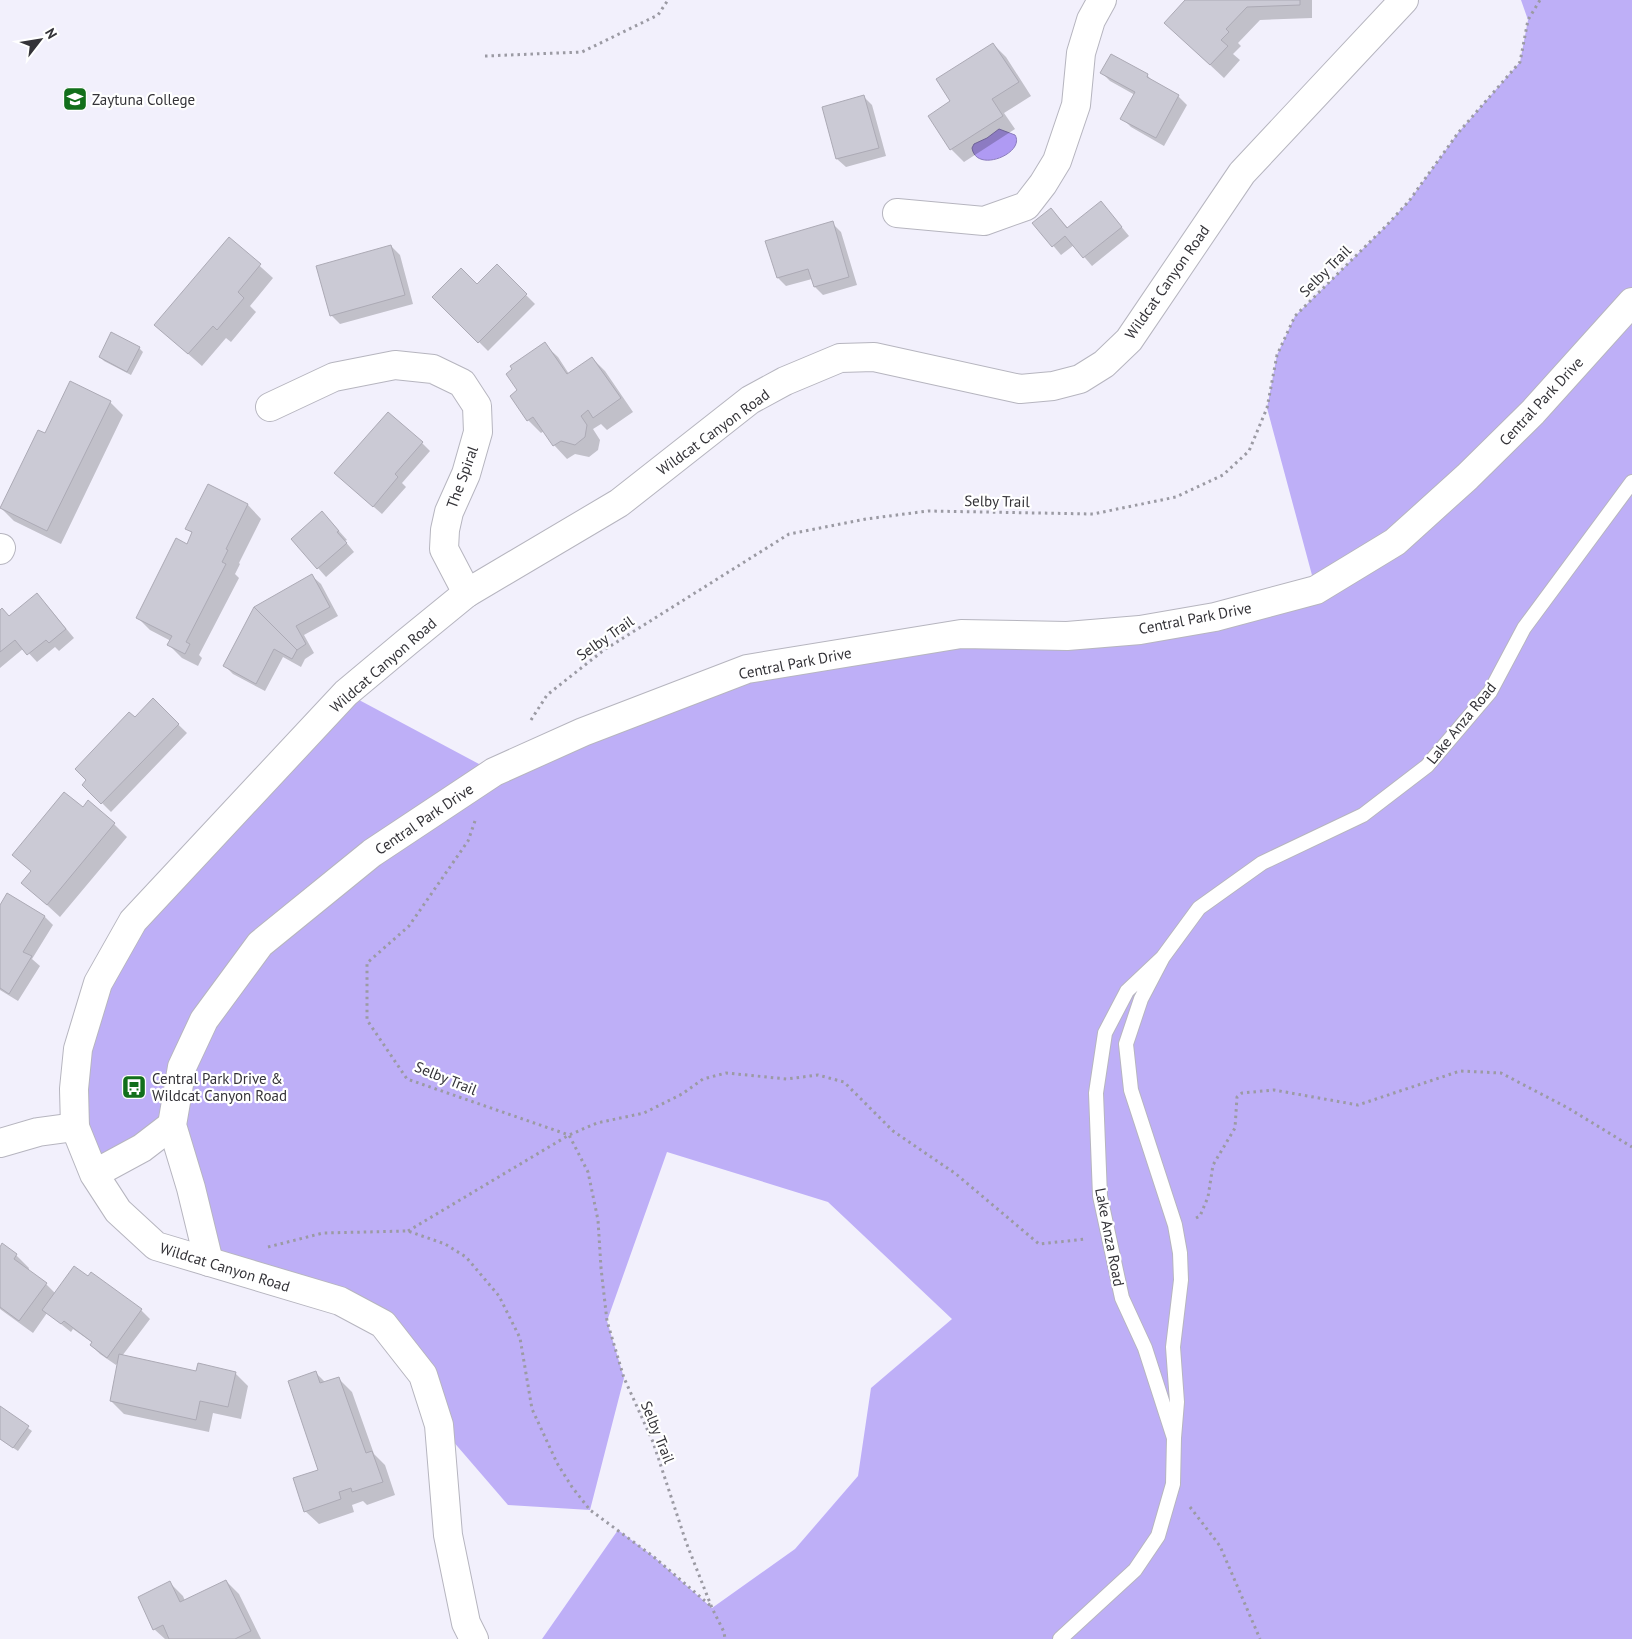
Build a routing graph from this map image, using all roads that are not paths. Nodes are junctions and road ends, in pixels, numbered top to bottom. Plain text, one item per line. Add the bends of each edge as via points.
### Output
1 (1102, 0) edge
2 (1404, 0) edge
3 (897, 213) dead end
4 (1632, 302) edge
5 (270, 407) dead end
6 (1632, 483) edge
7 (467, 593) junction
8 (1163, 957) junction
9 (172, 1125) junction
10 (75, 1127) junction
11 (0, 1142) edge
12 (94, 1174) junction
13 (209, 1262) junction
14 (1174, 1438) junction
15 (474, 1639) edge
16 (1060, 1639) edge

1 - 3 street via 1091,20 1081,53 1076,105 1057,161 1026,206 984,221
2 - 7 street, Wildcat Canyon Road via 1242,173 1129,340 1104,364 1080,379 1020,389 874,357 840,358 750,400 619,503
4 - 9 street, Central Park Drive via 1533,412 1395,542 1316,590 1215,617 1140,630 1067,636 960,634 747,669 583,732 494,772 372,853 260,944 204,1020 182,1067
5 - 7 street, The Spiral via 334,377 395,365 432,369 462,383 477,406 478,432 466,474 449,512 444,549
6 - 8 lane, Lake Anza Road via 1524,628 1490,692 1427,766 1364,815 1262,863 1199,908
7 - 10 street, Wildcat Canyon Road via 346,693 134,922 98,984 78,1049
8 - 14 lane, Lake Anza Road via 1141,999 1126,1044 1131,1090 1176,1225 1180,1253 1181,1280 1173,1347 1177,1402
8 - 14 lane, Lake Anza Road via 1128,991 1105,1033 1096,1093 1100,1196 1122,1298 1145,1348
9 - 12 street via 142,1148
9 - 13 street, Central Park Drive
10 - 11 street
10 - 12 street, Wildcat Canyon Road
12 - 13 street, Wildcat Canyon Road via 118,1211 156,1246
13 - 15 street, Wildcat Canyon Road via 340,1301 383,1324 422,1374 439,1426 448,1535 466,1623
14 - 16 lane, Lake Anza Road via 1173,1484 1158,1536 1135,1570

